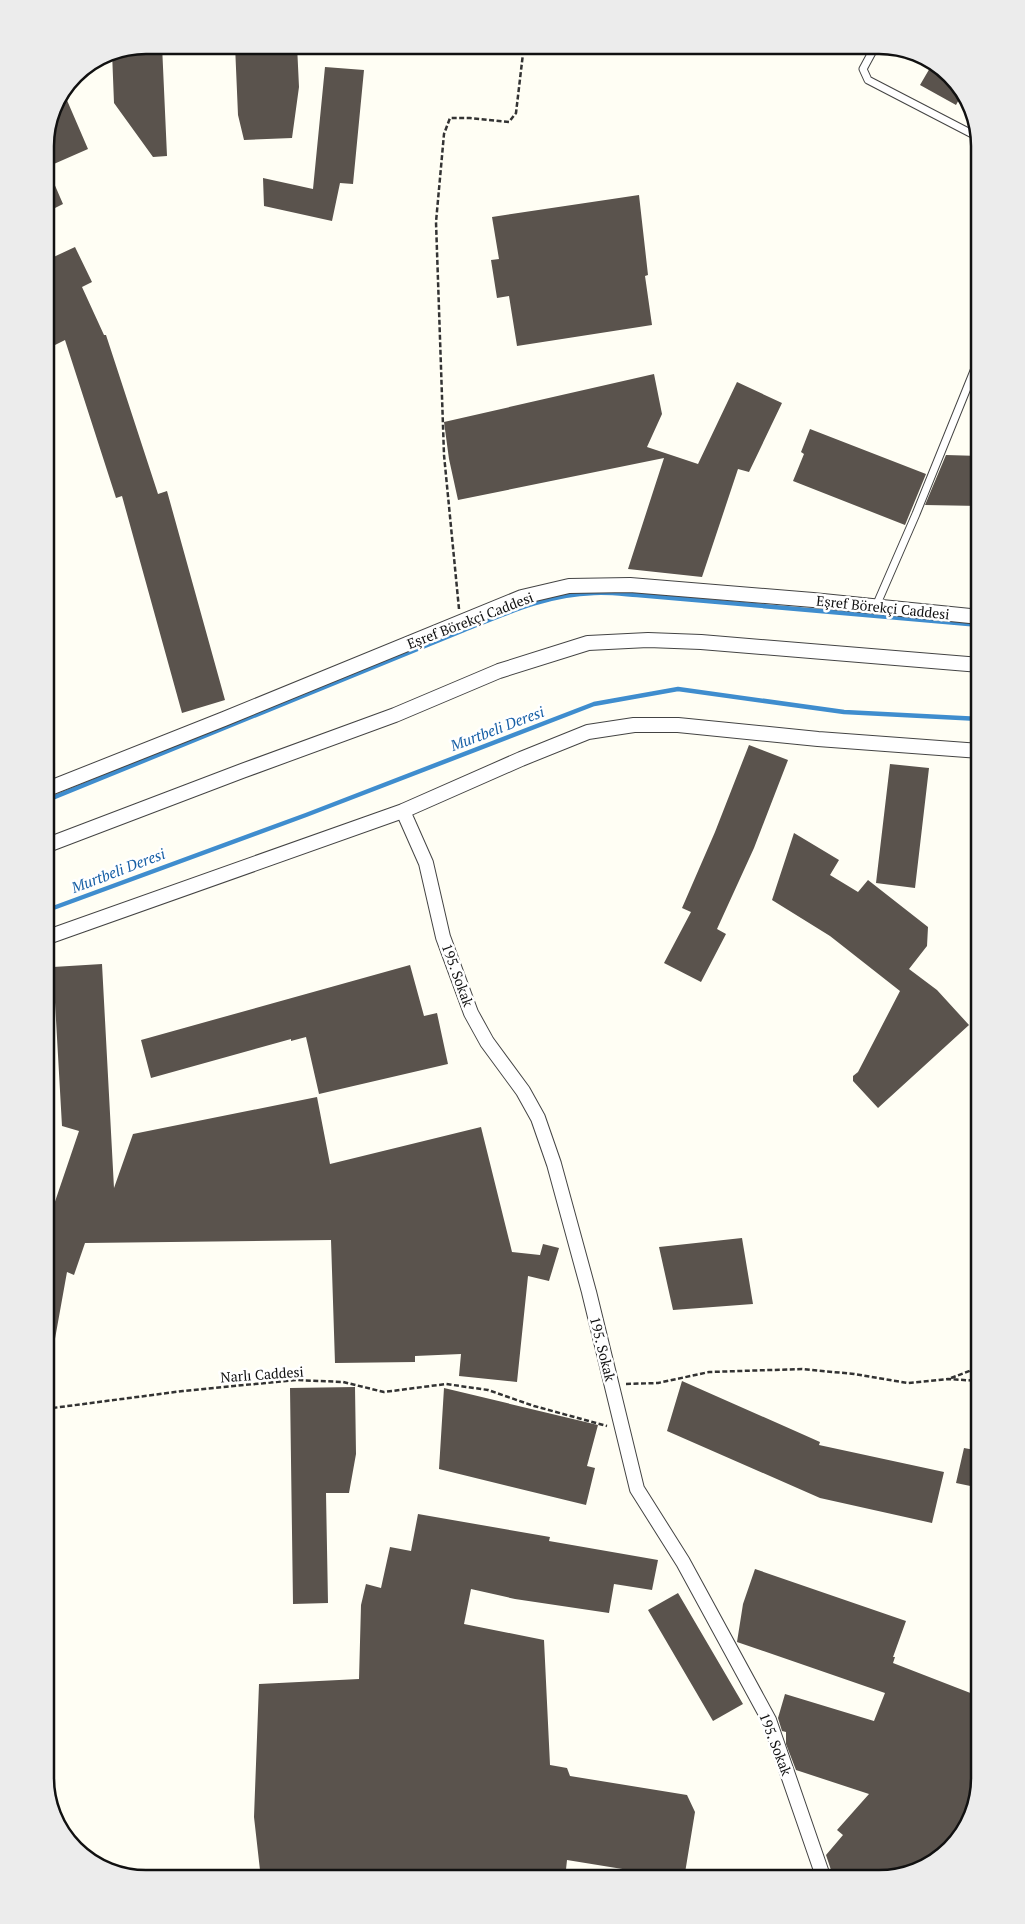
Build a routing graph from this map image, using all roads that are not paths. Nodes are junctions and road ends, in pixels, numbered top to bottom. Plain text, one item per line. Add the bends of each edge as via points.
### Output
1 (871, 54) edge
2 (970, 133) edge
3 (971, 378) edge
4 (876, 606) junction
5 (971, 616) edge
6 (971, 664) edge
7 (971, 750) edge
8 (54, 786) edge
9 (403, 811) junction
10 (54, 843) edge
11 (54, 935) edge
12 (821, 1870) edge

1 - 2 lane via 863,68 868,80
3 - 4 lane
4 - 5 street, Eşref Börekçi Caddesi
4 - 8 street, Eşref Börekçi Caddesi via 630,585 569,586 522,597
6 - 10 street via 701,642 588,643 499,671 395,715
7 - 9 street via 678,724 634,726 588,732
9 - 11 street
9 - 12 street, 195. Sokak via 426,863 443,937 472,1013 487,1042 523,1091 548,1146 589,1292 637,1489 683,1562 769,1720

